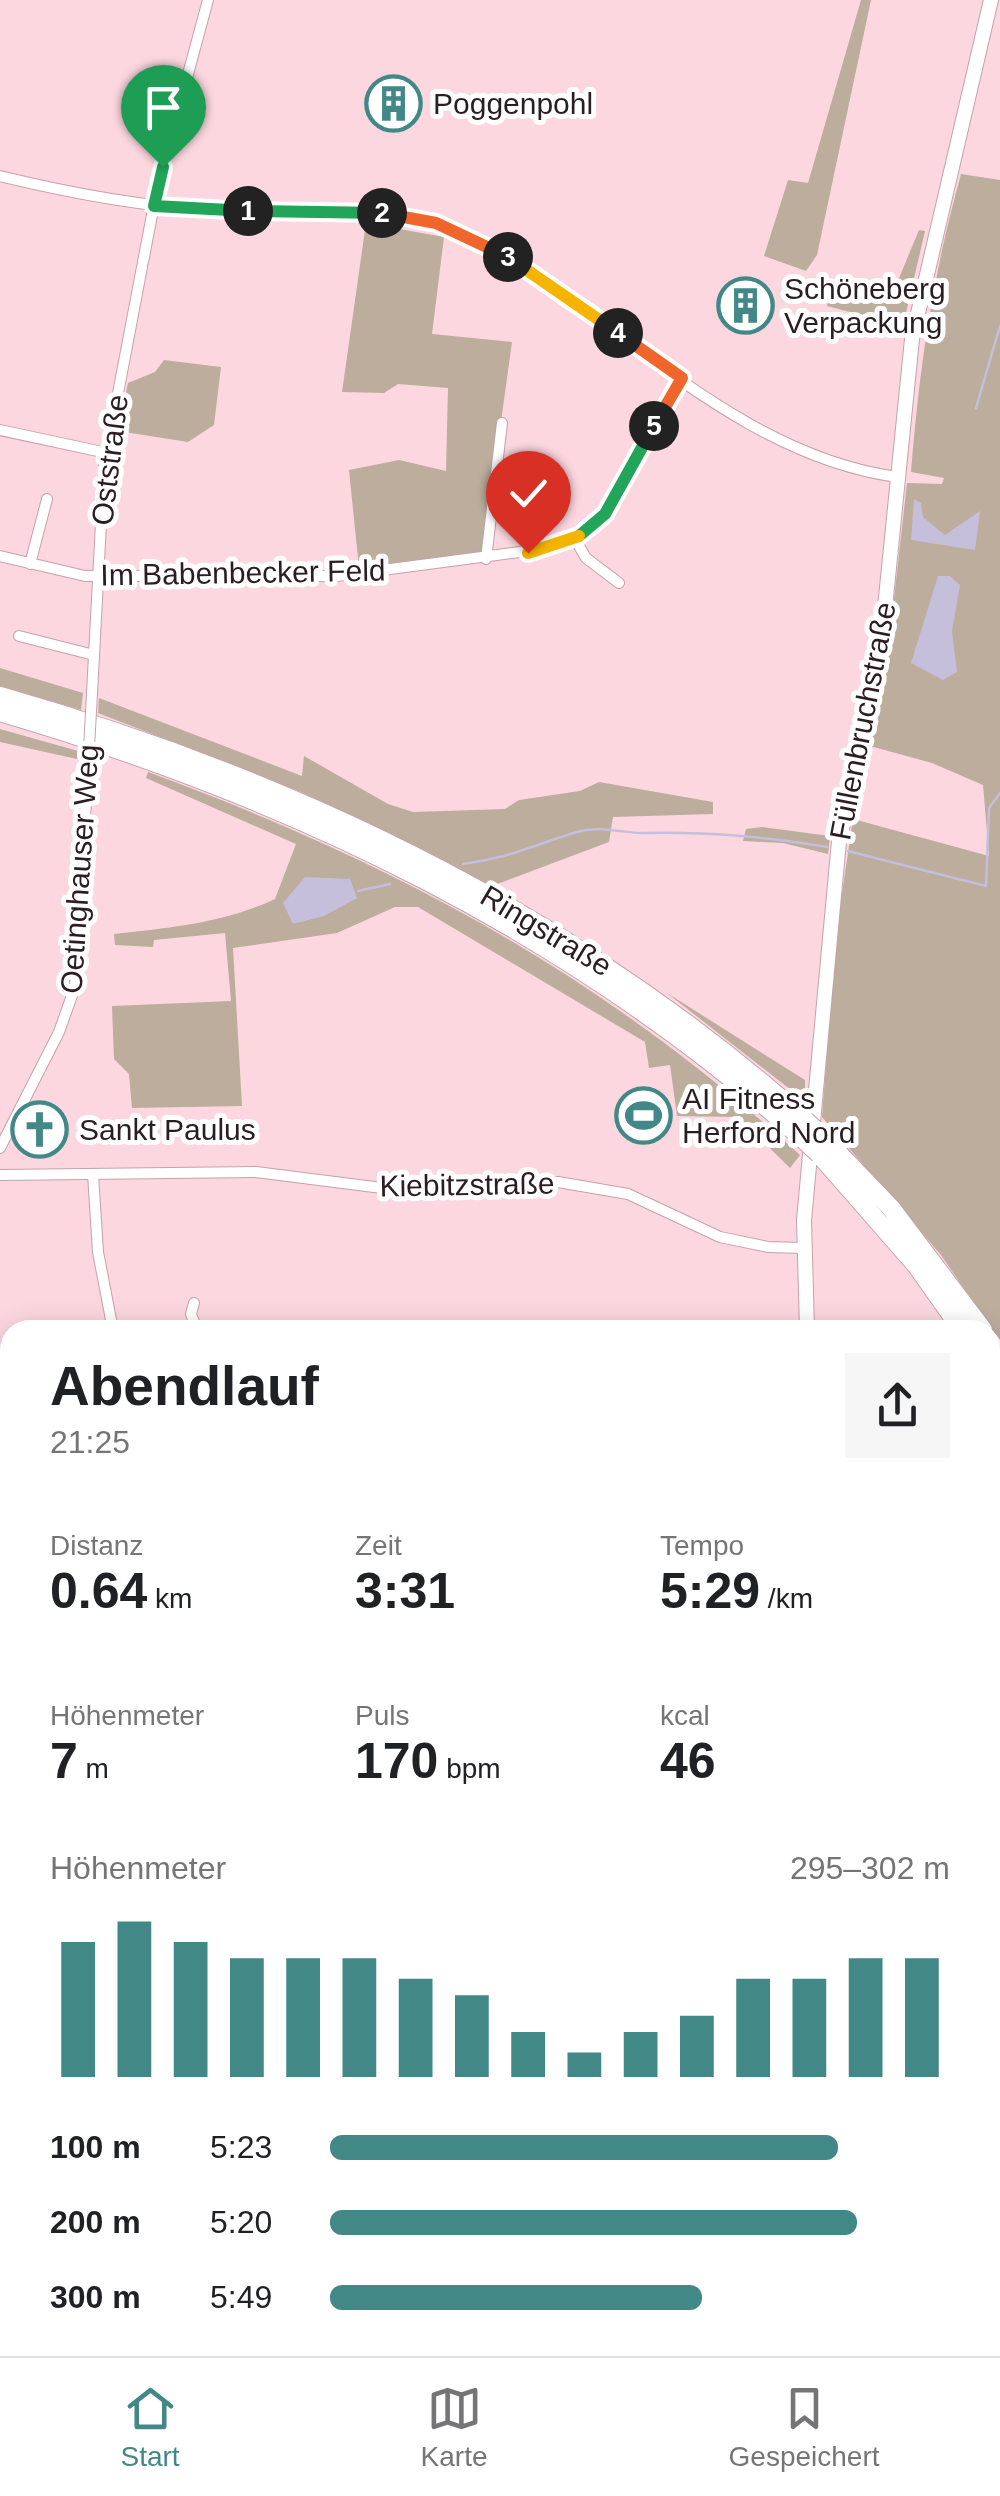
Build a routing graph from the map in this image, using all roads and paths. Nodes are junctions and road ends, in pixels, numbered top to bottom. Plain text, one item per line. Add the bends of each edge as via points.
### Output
1 (208, 0) edge
2 (991, 0) edge
3 (0, 176) edge
4 (154, 206) junction
5 (682, 378) junction
6 (502, 423) dead end
7 (0, 430) edge
8 (107, 453) junction
9 (897, 477) junction
10 (47, 499) dead end
11 (574, 539) junction
12 (0, 556) edge
13 (486, 559) junction
14 (30, 564) junction
15 (98, 576) junction
16 (619, 583) dead end
17 (19, 636) dead end
18 (94, 656) junction
19 (92, 693) joint
20 (0, 696) edge
21 (0, 712) edge
22 (811, 1136) junction
23 (0, 1148) edge
24 (92, 1174) junction
25 (0, 1175) edge
26 (803, 1248) junction
27 (194, 1303) dead end
28 (111, 1320) edge
29 (193, 1320) edge
30 (807, 1320) edge
31 (955, 1320) edge
32 (975, 1320) edge

1 - 4 street, Oststraße
2 - 9 street, Füllenbruchstraße via 912,339
3 - 4 street
4 - 5 street via 392,213 436,223 498,251
4 - 8 street, Oststraße
5 - 9 street via 796,451
5 - 11 street, Im Babenbecker Feld via 605,514
6 - 13 street
7 - 8 street
8 - 15 street, Oststraße
9 - 26 street, Füllenbruchstraße via 879,667 839,841 828,925
10 - 14 street
11 - 13 street, Im Babenbecker Feld
11 - 16 street via 586,558
12 - 14 street, Im Babenbecker Feld
13 - 15 street, Im Babenbecker Feld via 337,576
14 - 15 street, Im Babenbecker Feld
15 - 18 street, Oststraße
17 - 18 street
18 - 19 street, Oststraße
19 - 23 street, Oetinghauser Weg, bridge via 75,987
20 - 22 highway, Ringstraße, bridge via 230,772 433,864 626,979 710,1039 804,1118
21 - 22 highway, Ringstraße via 216,784 434,883 658,1020
22 - 31 highway, Ringstraße, bridge via 818,1154
22 - 32 highway, Ringstraße via 891,1208
24 - 25 street, Kiebitzstraße
24 - 26 street, Kiebitzstraße via 256,1172 390,1189 558,1182 628,1194 732,1240
24 - 28 street
26 - 30 street, Füllenbruchstraße
27 - 29 street

